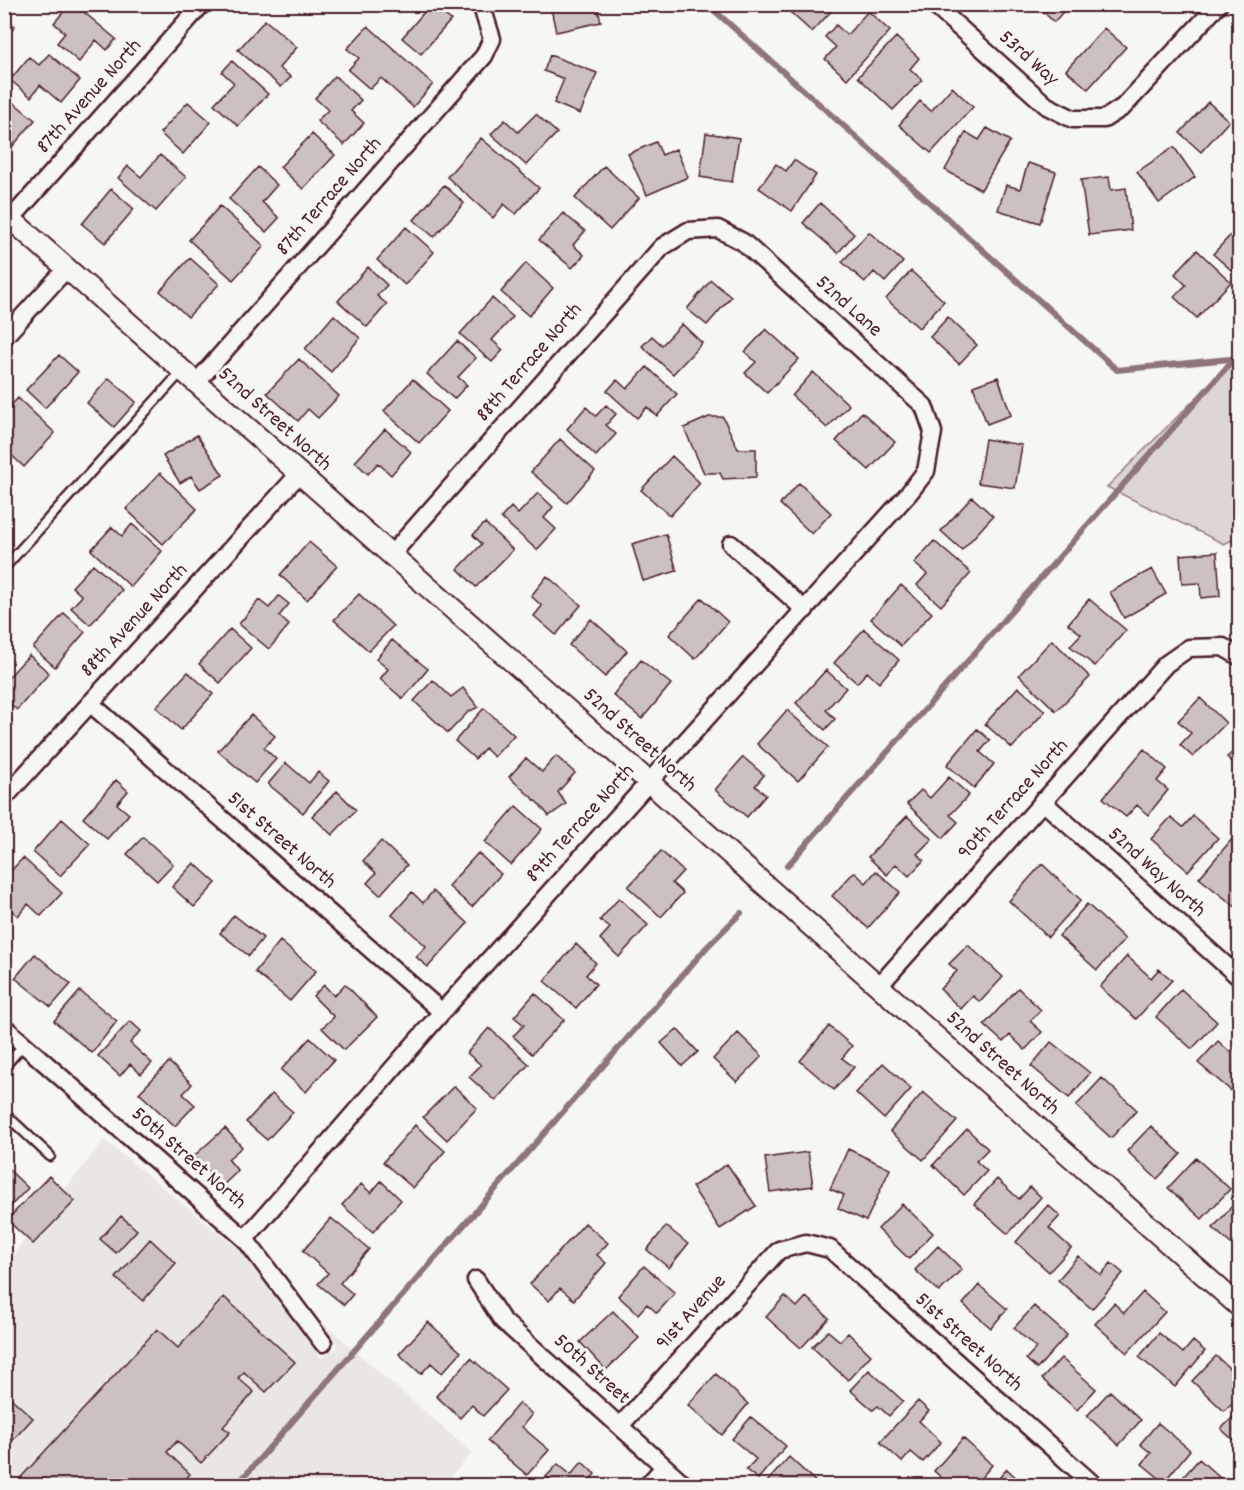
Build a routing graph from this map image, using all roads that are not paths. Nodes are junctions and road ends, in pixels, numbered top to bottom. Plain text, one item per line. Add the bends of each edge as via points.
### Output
1 (202, 4) edge
2 (481, 4) edge
3 (933, 4) edge
4 (1219, 4) edge
5 (8, 216) edge
6 (718, 229) joint
7 (67, 268) junction
8 (4, 337) edge
9 (189, 376) junction
10 (933, 432) joint
11 (299, 474) junction
12 (731, 544) dead end
13 (391, 555) junction
14 (4, 567) edge
15 (805, 610) junction
16 (1239, 657) edge
17 (90, 703) junction
18 (649, 782) junction
19 (4, 798) edge
20 (1042, 801) junction
21 (1239, 978) edge
22 (878, 987) junction
23 (442, 1012) junction
24 (4, 1027) edge
25 (24, 1044) junction
26 (4, 1067) edge
27 (4, 1113) edge
28 (50, 1156) dead end
29 (245, 1239) junction
30 (806, 1243) joint
31 (476, 1280) dead end
32 (1239, 1307) edge
33 (323, 1343) dead end
34 (620, 1426) junction
35 (664, 1467) junction
36 (647, 1485) edge
37 (686, 1485) edge
38 (1095, 1485) edge

1 - 5 street, 87th Avenue North
2 - 9 street, 87th Terrace North via 492,39 484,56
3 - 4 street, 53rd Way via 1047,106 1073,119 1104,118 1124,107
5 - 7 street, 52nd Street North
6 - 10 street, 52nd Lane via 743,242 924,405
6 - 13 street, 88th Terrace North via 688,231 662,247
7 - 8 street
7 - 9 street, 52nd Street North
9 - 11 street, 52nd Street North
9 - 14 lane
10 - 15 street, 89th Terrace North via 926,471
11 - 13 street, 52nd Street North
11 - 17 street, 88th Avenue North
12 - 15 street
13 - 18 street, 52nd Street North
15 - 18 street, 89th Terrace North
16 - 20 street, 90th Terrace North via 1223,647 1189,648 1166,664
17 - 19 street, 88th Avenue North
17 - 23 street, 51st Street North
18 - 22 street, 52nd Street North
18 - 23 street, 89th Terrace North
20 - 21 street, 52nd Way North
20 - 22 street, 90th Terrace North
22 - 32 street, 52nd Street North
23 - 29 street, 89th Terrace North
24 - 25 street, 50th Street North
25 - 26 lane
25 - 29 street, 50th Street North
27 - 28 lane
29 - 33 street, 50th Street North
30 - 34 street, 91st Avenue via 779,1250
30 - 38 street, 51st Street North via 830,1249
31 - 34 street, 50th Street via 502,1320
34 - 35 street, 50th Street
35 - 36 street
35 - 37 street, 50th Street

